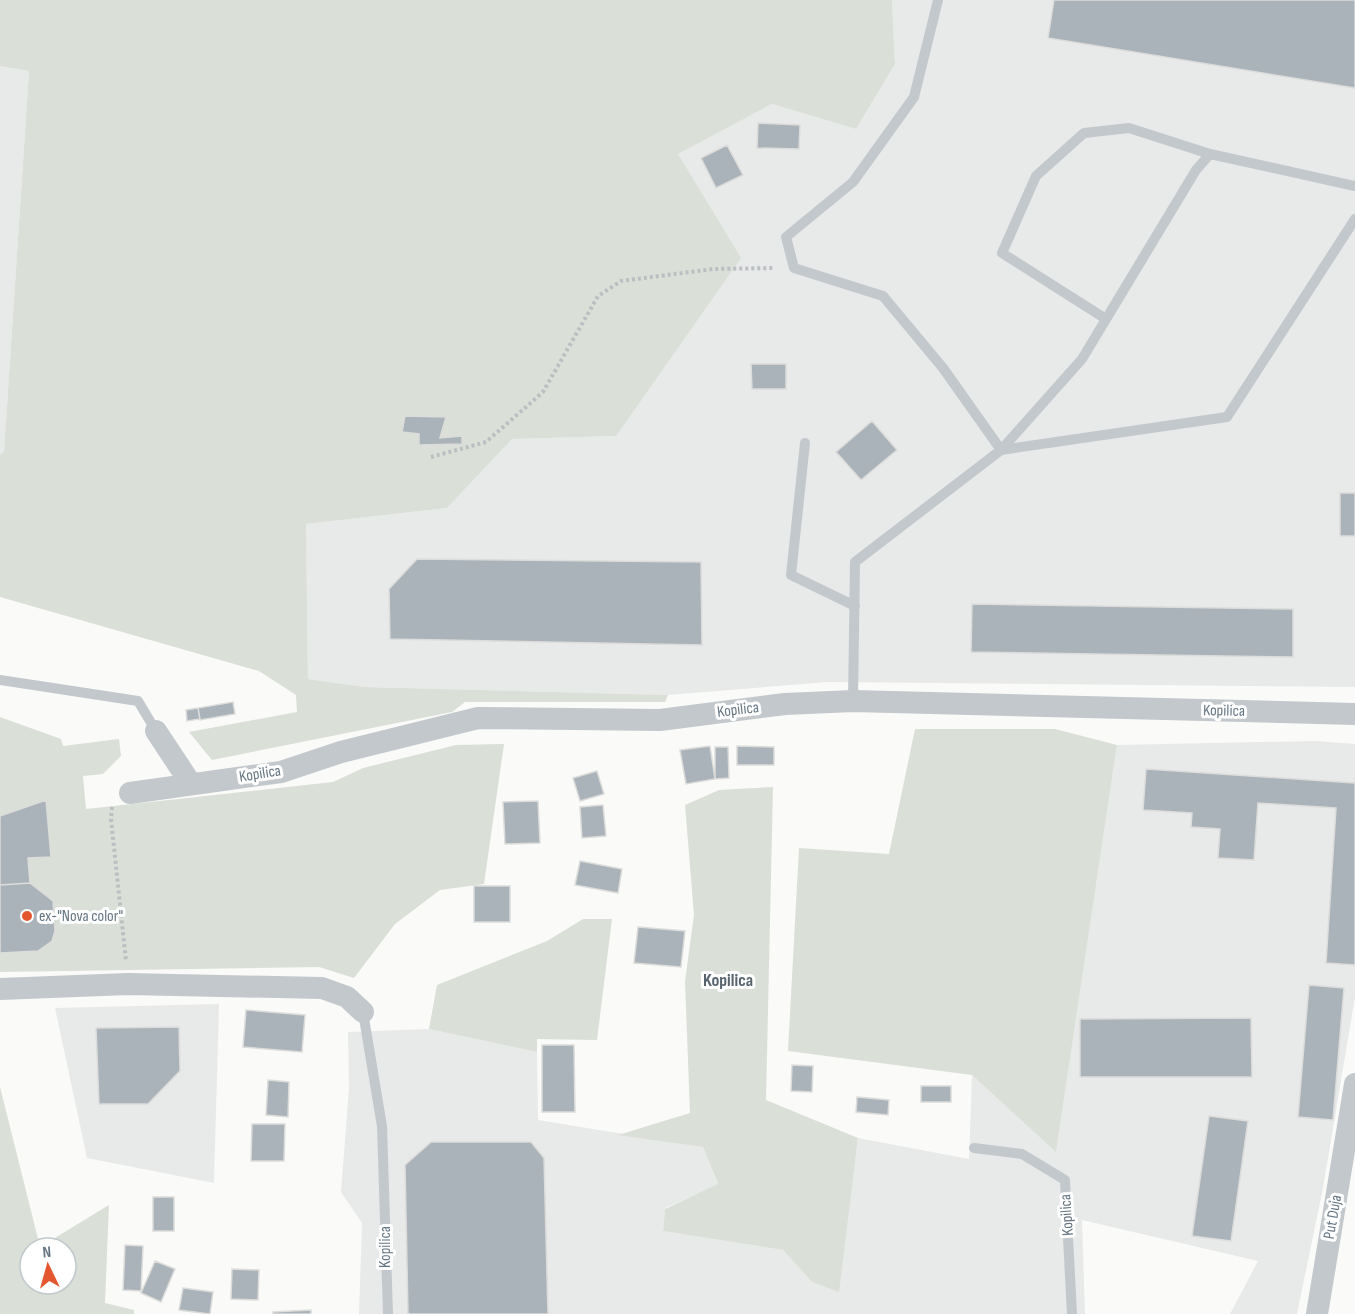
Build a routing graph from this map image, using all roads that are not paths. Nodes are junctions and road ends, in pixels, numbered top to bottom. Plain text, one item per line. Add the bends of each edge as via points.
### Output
1 (938, 0) edge
2 (1210, 154) junction
3 (1355, 186) edge
4 (1355, 219) edge
5 (1106, 319) junction
6 (805, 443) dead end
7 (1001, 450) junction
8 (855, 606) junction
9 (0, 680) edge
10 (853, 701) junction
11 (1355, 714) edge
12 (156, 731) joint
13 (191, 784) junction
14 (130, 793) road end
15 (0, 989) edge
16 (363, 1012) joint
17 (1355, 1084) edge
18 (974, 1148) dead end
19 (388, 1314) edge
20 (1072, 1314) edge
21 (1317, 1314) edge

1 - 7 lane via 914,97 852,182 786,237 794,268 884,296 943,368
2 - 3 lane
2 - 5 lane via 1196,170
2 - 5 lane via 1129,128 1084,133 1036,176 1002,253
4 - 7 lane via 1227,417
5 - 7 lane via 1082,359
6 - 8 lane via 791,575
7 - 8 lane via 855,562
8 - 10 lane
9 - 12 lane via 138,701
10 - 11 street, Kopilica
10 - 13 street, Kopilica via 785,704 660,720 478,718 341,752 281,772
12 - 13 street
13 - 14 street, Kopilica
15 - 16 street, Kopilica via 128,984 322,988 347,997
16 - 19 lane, Kopilica via 382,1126
17 - 21 street, Put Duja
18 - 20 lane, Kopilica via 1022,1154 1065,1180

